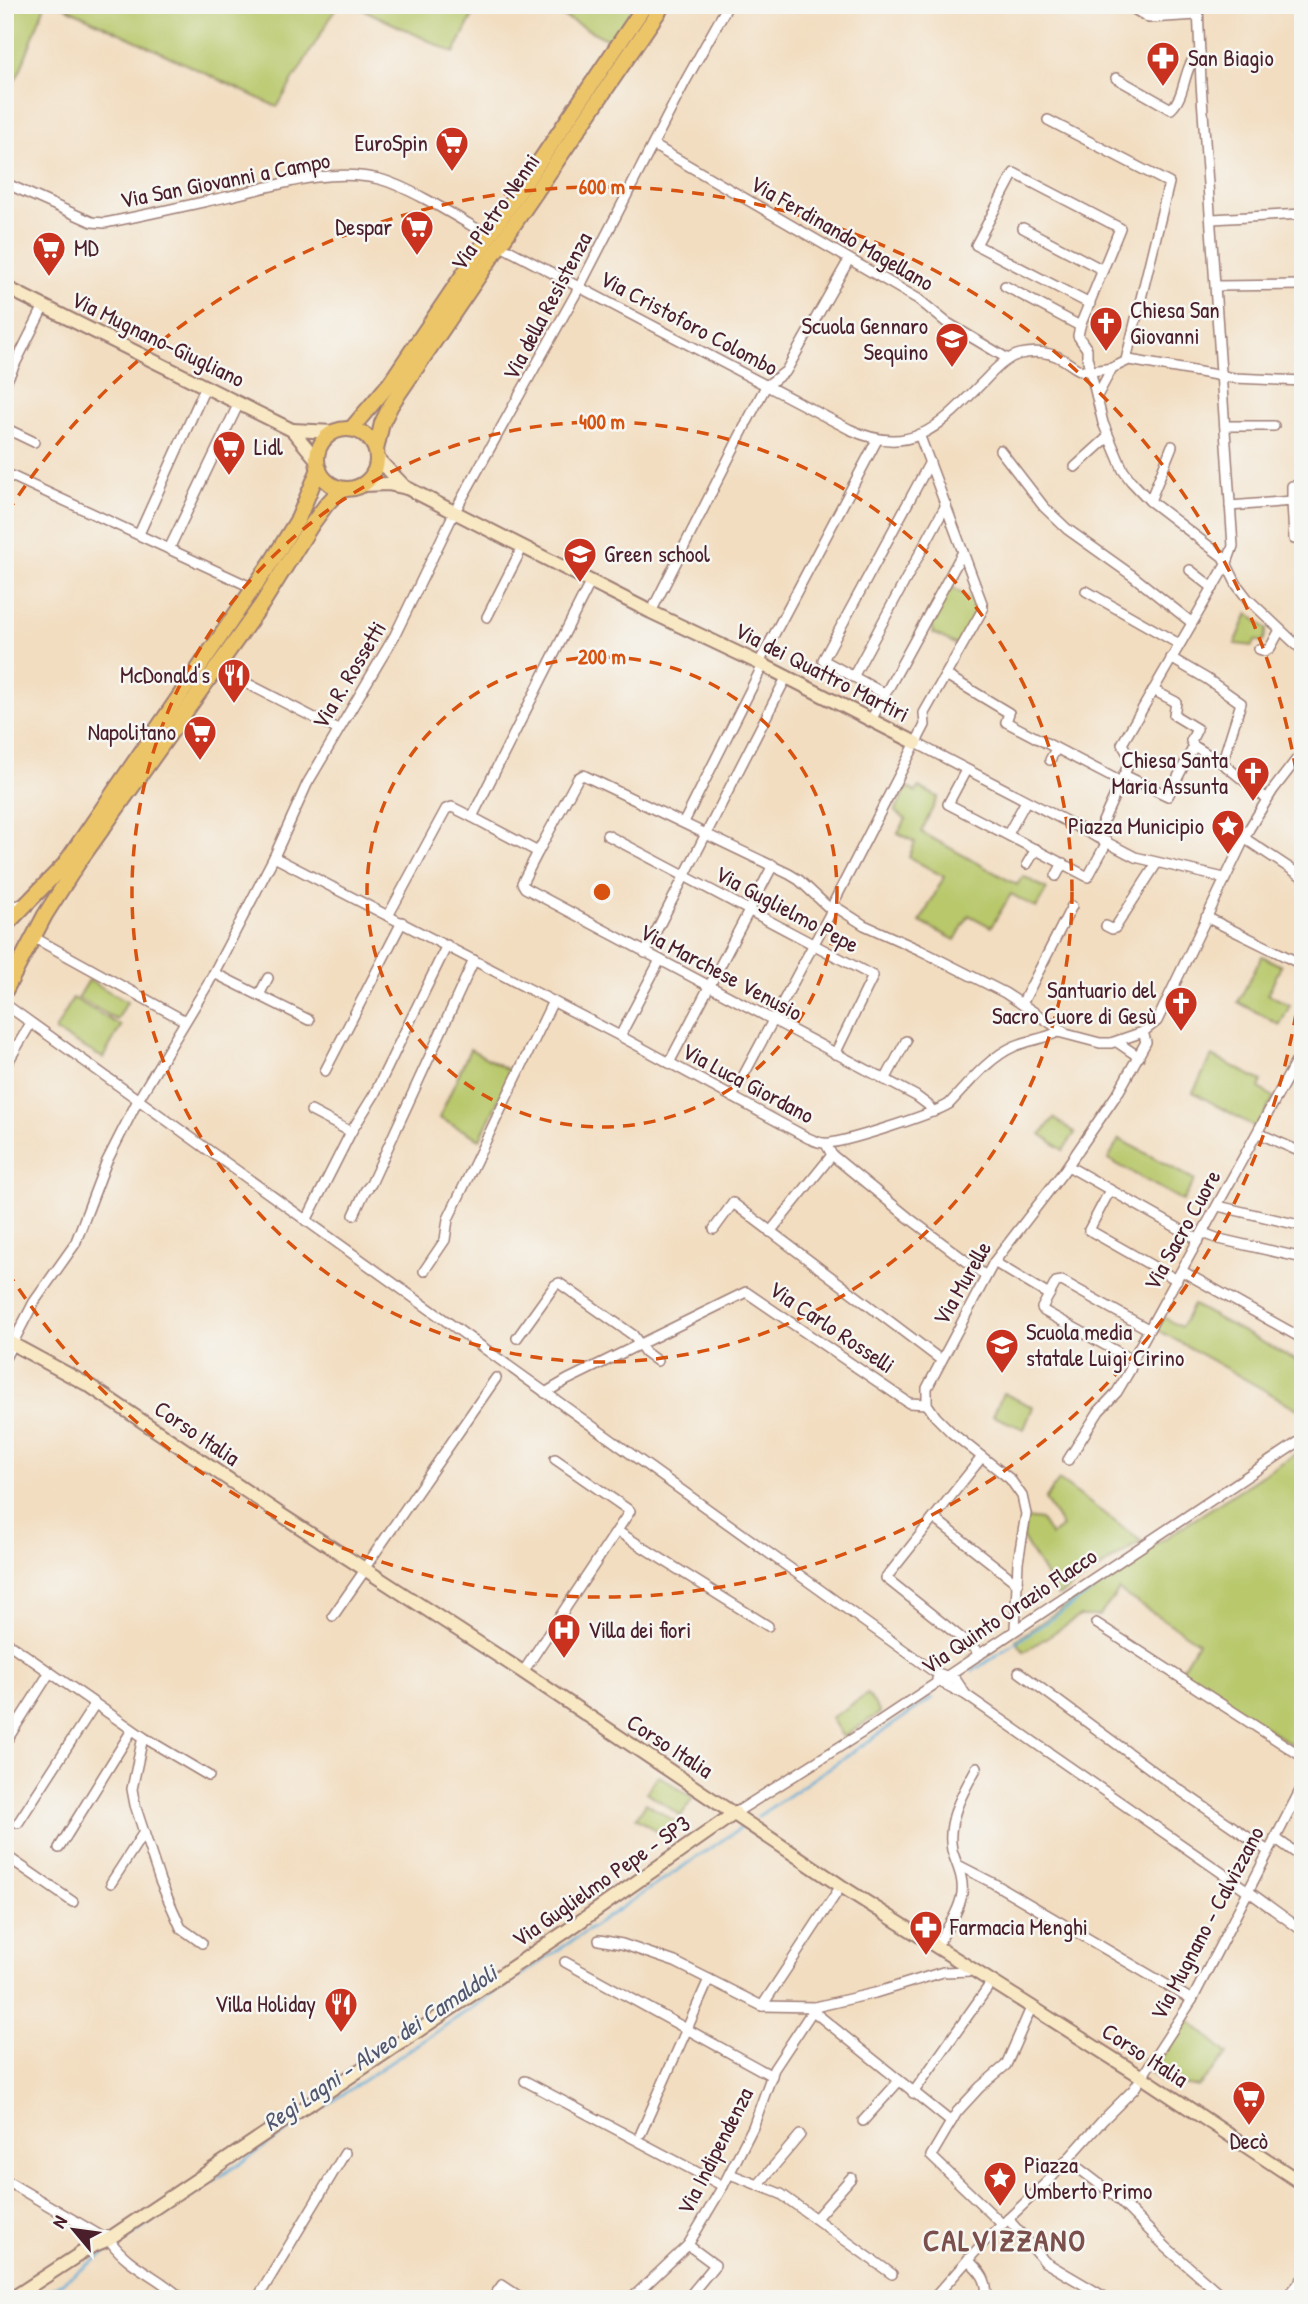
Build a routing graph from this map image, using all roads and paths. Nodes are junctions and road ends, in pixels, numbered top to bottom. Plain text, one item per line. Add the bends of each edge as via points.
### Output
1 (645, 5) edge
2 (663, 5) edge
3 (728, 5) edge
4 (1127, 5) edge
5 (1198, 10) edge
6 (1200, 52) junction
7 (1116, 78) dead end
8 (1048, 120) dead end
9 (653, 145) junction
10 (5, 184) edge
11 (1303, 214) edge
12 (1212, 219) junction
13 (1023, 228) dead end
14 (494, 241) junction
15 (846, 265) dead end
16 (1103, 270) junction
17 (1303, 285) edge
18 (580, 286) junction
19 (1005, 286) dead end
20 (1216, 286) junction
21 (5, 287) edge
22 (1090, 304) junction
23 (44, 306) junction
24 (1080, 326) junction
25 (1008, 359) junction
26 (1126, 360) junction
27 (1112, 368) junction
28 (1089, 370) junction
29 (1221, 375) junction
30 (1303, 381) edge
31 (5, 384) edge
32 (206, 386) junction
33 (766, 386) junction
34 (1097, 396) junction
35 (239, 403) junction
36 (1225, 426) junction
37 (1274, 426) dead end
38 (5, 428) edge
39 (351, 429) junction
40 (292, 430) junction
41 (334, 432) junction
42 (919, 434) junction
43 (1108, 437) junction
44 (877, 440) junction
45 (34, 442) dead end
46 (1172, 446) dead end
47 (1000, 450) dead end
48 (376, 454) junction
49 (930, 462) junction
50 (318, 465) junction
51 (1075, 467) dead end
52 (5, 473) edge
53 (363, 485) junction
54 (1292, 486) dead end
55 (407, 488) junction
56 (344, 489) junction
57 (1150, 501) junction
58 (1292, 501) junction
59 (946, 505) junction
60 (1230, 506) junction
61 (455, 511) junction
62 (139, 534) junction
63 (1294, 538) dead end
64 (523, 546) junction
65 (169, 549) junction
66 (963, 552) junction
67 (1227, 563) junction
68 (1190, 570) dead end
69 (591, 581) junction
70 (253, 588) junction
71 (1213, 588) junction
72 (1086, 590) dead end
73 (651, 612) junction
74 (487, 617) dead end
75 (1191, 622) junction
76 (1280, 630) junction
77 (1179, 644) junction
78 (1259, 649) dead end
79 (1303, 651) edge
80 (1171, 658) junction
81 (761, 664) junction
82 (217, 668) junction
83 (946, 675) junction
84 (787, 676) junction
85 (853, 677) junction
86 (1153, 690) junction
87 (885, 694) junction
88 (871, 720) junction
89 (338, 730) junction
90 (916, 743) junction
91 (1194, 746) junction
92 (1056, 749) junction
93 (1303, 751) edge
94 (1050, 760) dead end
95 (1222, 763) junction
96 (966, 770) junction
97 (1122, 778) junction
98 (1268, 799) junction
99 (1026, 801) junction
100 (472, 817) junction
101 (684, 822) dead end
102 (1246, 833) junction
103 (1008, 834) junction
104 (607, 835) dead end
105 (706, 835) junction
106 (1096, 837) junction
107 (1107, 842) junction
108 (1035, 849) junction
109 (538, 852) junction
110 (274, 857) junction
111 (1063, 863) junction
112 (1157, 863) junction
113 (1027, 864) dead end
114 (772, 866) junction
115 (684, 876) junction
116 (1056, 876) dead end
117 (1303, 877) edge
118 (1223, 880) junction
119 (830, 906) junction
120 (1072, 906) dead end
121 (750, 911) junction
122 (388, 916) junction
123 (9, 917) edge
124 (1206, 917) junction
125 (402, 922) junction
126 (1106, 926) dead end
127 (34, 935) junction
128 (812, 944) junction
129 (447, 946) junction
130 (645, 953) junction
131 (474, 960) junction
132 (660, 960) junction
133 (1303, 965) edge
134 (214, 973) junction
135 (268, 978) dead end
136 (710, 987) junction
137 (5, 990) edge
138 (259, 995) junction
139 (553, 1001) junction
140 (5, 1004) edge
141 (1022, 1004) junction
142 (309, 1020) dead end
143 (185, 1021) junction
144 (772, 1021) junction
145 (27, 1028) dead end
146 (1064, 1032) junction
147 (1143, 1032) junction
148 (620, 1036) junction
149 (906, 1041) dead end
150 (1117, 1042) junction
151 (1303, 1049) edge
152 (835, 1054) junction
153 (1137, 1060) junction
154 (669, 1063) junction
155 (5, 1067) edge
156 (325, 1071) dead end
157 (885, 1080) junction
158 (732, 1097) junction
159 (138, 1100) junction
160 (311, 1111) dead end
161 (933, 1112) junction
162 (351, 1132) junction
163 (1258, 1133) junction
164 (826, 1144) junction
165 (1303, 1153) edge
166 (832, 1155) junction
167 (1068, 1166) junction
168 (1110, 1190) junction
169 (1218, 1206) junction
170 (354, 1216) dead end
171 (306, 1221) junction
172 (1303, 1226) edge
173 (714, 1228) dead end
174 (770, 1231) junction
175 (1201, 1237) junction
176 (1303, 1258) edge
177 (994, 1262) junction
178 (424, 1271) dead end
179 (986, 1276) junction
180 (1179, 1276) junction
181 (1049, 1295) junction
182 (1148, 1329) junction
183 (517, 1338) dead end
184 (1303, 1339) edge
185 (9, 1342) edge
186 (640, 1344) junction
187 (5, 1358) edge
188 (941, 1360) junction
189 (1132, 1360) junction
190 (657, 1361) dead end
191 (496, 1378) dead end
192 (545, 1392) junction
193 (927, 1404) junction
194 (1303, 1439) edge
195 (982, 1457) junction
196 (555, 1459) dead end
197 (1068, 1460) dead end
198 (934, 1518) junction
199 (617, 1531) junction
200 (364, 1569) junction
201 (1018, 1584) junction
202 (333, 1616) dead end
203 (1096, 1623) dead end
204 (768, 1626) dead end
205 (1015, 1629) junction
206 (5, 1641) edge
207 (979, 1655) junction
208 (962, 1665) junction
209 (933, 1671) junction
210 (50, 1672) junction
211 (523, 1672) junction
212 (1019, 1672) dead end
213 (947, 1675) junction
214 (938, 1681) junction
215 (961, 1690) junction
216 (95, 1704) junction
217 (132, 1730) junction
218 (143, 1738) junction
219 (5, 1743) edge
220 (1303, 1758) edge
221 (977, 1768) dead end
222 (209, 1776) dead end
223 (1303, 1785) edge
224 (735, 1813) junction
225 (18, 1823) dead end
226 (144, 1832) junction
227 (1275, 1838) junction
228 (59, 1848) dead end
229 (1269, 1851) junction
230 (5, 1856) edge
231 (1303, 1858) edge
232 (958, 1865) junction
233 (111, 1883) dead end
234 (841, 1886) junction
235 (1248, 1891) junction
236 (73, 1902) dead end
237 (1303, 1931) edge
238 (599, 1940) dead end
239 (202, 1943) dead end
240 (936, 1947) junction
241 (565, 1962) dead end
242 (972, 1971) junction
243 (709, 1979) junction
244 (991, 1983) junction
245 (1192, 2000) junction
246 (762, 2006) junction
247 (1031, 2008) junction
248 (814, 2009) junction
249 (686, 2030) junction
250 (772, 2076) junction
251 (1142, 2077) junction
252 (525, 2081) dead end
253 (899, 2081) junction
254 (913, 2093) junction
255 (863, 2122) dead end
256 (951, 2122) junction
257 (641, 2133) dead end
258 (800, 2135) dead end
259 (345, 2153) dead end
260 (1068, 2160) junction
261 (730, 2174) junction
262 (1300, 2177) edge
263 (851, 2178) dead end
264 (5, 2180) edge
265 (758, 2185) junction
266 (723, 2186) junction
267 (816, 2218) junction
268 (1005, 2222) junction
269 (109, 2241) junction
270 (688, 2245) junction
271 (967, 2259) junction
272 (892, 2274) dead end
273 (1303, 2278) edge
274 (11, 2299) edge
275 (182, 2299) edge
276 (257, 2299) edge
277 (492, 2299) edge
278 (523, 2299) edge
279 (631, 2299) edge
280 (687, 2299) edge
281 (933, 2299) edge
282 (986, 2299) edge
283 (1108, 2299) edge
284 (1226, 2299) edge
285 (1286, 2299) edge

1 - 14 main road, Via Pietro Nenni
2 - 14 main road, Via Pietro Nenni
3 - 9 street, Via della Resistenza
4 - 5 street via 1149,18
5 - 6 street
6 - 7 street via 1171,109
6 - 12 street
8 - 26 street via 1169,183
9 - 18 street, Via della Resistenza
9 - 25 street, Via Ferdinando Magellano via 918,299
10 - 14 street, Via San Giovanni a Campo via 92,222 105,223 290,182 363,176 391,183
11 - 12 street
12 - 20 street
13 - 16 street
14 - 18 street, Via Cristoforo Colombo
14 - 39 main road, Via Pietro Nenni
14 - 48 main road, Via Pietro Nenni via 391,405
15 - 33 street via 786,371
16 - 22 street
16 - 22 street via 1120,228 1014,173 976,245
17 - 20 street
18 - 33 street, Via Cristoforo Colombo
18 - 61 street, Via della Resistenza
19 - 24 street
20 - 29 street
21 - 23 street, Via Mugnano-Giugliano
22 - 24 street
23 - 31 street
23 - 32 street, Via Mugnano-Giugliano
24 - 28 street
25 - 28 street via 1041,353
25 - 42 street, Via Cristoforo Colombo via 940,422
26 - 27 street
26 - 29 street
27 - 28 street
27 - 34 street
28 - 34 street
29 - 30 street
29 - 36 street
32 - 35 street, Via Mugnano-Giugliano
32 - 62 street
33 - 44 street, Via Cristoforo Colombo
33 - 73 street
34 - 43 street
35 - 40 street, Via Mugnano-Giugliano
35 - 65 street
36 - 37 street
36 - 60 street
38 - 45 street
39 - 41 main road
39 - 48 main road via 366,436
40 - 41 street, Via Mugnano-Giugliano
40 - 50 street, Via Mugnano-Giugliano
41 - 50 main road via 321,443
42 - 44 street, Via Cristoforo Colombo via 900,441
42 - 49 street
43 - 51 street
43 - 57 street via 1123,470
44 - 81 street
46 - 57 street
47 - 75 street via 1067,529
48 - 53 main road via 373,473
48 - 55 street, Via dei Quattro Martiri
49 - 59 street
49 - 85 street via 822,660
50 - 56 main road via 329,483
50 - 70 main road via 298,519
52 - 62 street
53 - 55 street, Via dei Quattro Martiri
53 - 56 main road
54 - 58 street
55 - 61 street, Via dei Quattro Martiri
56 - 82 main road via 312,524
57 - 67 street
58 - 60 street
58 - 63 street
59 - 66 street
59 - 85 street
60 - 67 street via 1233,547
61 - 64 street, Via dei Quattro Martiri
61 - 89 street, Via R. Rossetti via 396,635
62 - 65 street
64 - 69 street, Via dei Quattro Martiri
64 - 74 street
65 - 70 street
66 - 83 street via 983,609
66 - 87 street
67 - 71 street
67 - 76 street via 1241,592
68 - 71 street
69 - 73 street, Via dei Quattro Martiri
69 - 100 street
70 - 123 main road via 64,865
71 - 75 street
72 - 77 street
73 - 81 street, Via dei Quattro Martiri
75 - 77 street
76 - 78 street via 1270,648
76 - 79 street
77 - 80 street
80 - 86 street
80 - 95 street via 1241,703
81 - 84 street, Via dei Quattro Martiri
81 - 101 street
82 - 89 street
82 - 127 main road via 78,863
83 - 90 street via 924,713 926,723
83 - 92 street via 1009,713 1006,722
84 - 88 street, Via dei Quattro Martiri
84 - 105 street
85 - 87 street
86 - 91 street via 1176,702 1174,715 1196,729 1191,741
86 - 97 street via 1122,744 1131,756
87 - 88 street
88 - 90 street, Via dei Quattro Martiri
89 - 110 street, Via R. Rossetti
90 - 96 street, Via dei Quattro Martiri
90 - 119 street
91 - 95 street
91 - 97 street via 1168,796
92 - 94 street
92 - 97 street
93 - 98 street
95 - 98 street
96 - 99 street, Via dei Quattro Martiri
96 - 103 street via 948,804
97 - 106 street
98 - 102 street
99 - 103 street
99 - 106 street, Via dei Quattro Martiri
100 - 109 street
100 - 122 street via 452,807 446,809
102 - 117 street via 1258,849
102 - 118 street
103 - 108 street
104 - 115 street, Via Guglielmo Pepe
105 - 109 street via 581,775
105 - 114 street
105 - 115 street
106 - 107 street, Via dei Quattro Martiri
107 - 111 street via 1088,877
107 - 112 street, Via dei Quattro Martiri
108 - 111 street
108 - 113 street
109 - 130 street, Via Marchese Venusio via 524,887
110 - 122 street, Via Luca Giordano
110 - 134 street, Via R. Rossetti
111 - 116 street
112 - 118 street, Via dei Quattro Martiri
112 - 126 street via 1115,928
114 - 119 street via 799,880
114 - 121 street
115 - 121 street, Via Guglielmo Pepe
115 - 130 street
118 - 124 street
119 - 128 street
119 - 141 street
120 - 141 street
121 - 128 street, Via Guglielmo Pepe
121 - 136 street
122 - 125 street, Via Luca Giordano
123 - 127 main road via 27,919
124 - 133 street
124 - 147 street via 1158,1019
125 - 129 street, Via Luca Giordano
125 - 156 street
127 - 137 main road
127 - 143 street
128 - 144 street
128 - 152 street, Via Guglielmo Pepe via 873,977
129 - 131 street, Via Luca Giordano
129 - 162 street
130 - 132 street, Via Marchese Venusio
131 - 139 street, Via Luca Giordano
131 - 170 street
132 - 136 street, Via Marchese Venusio
132 - 148 street
134 - 138 street
134 - 143 street, Via R. Rossetti
135 - 138 street
136 - 144 street, Via Marchese Venusio
136 - 154 street
138 - 142 street
139 - 148 street, Via Luca Giordano
139 - 178 street via 448,1219 445,1240
140 - 159 street
141 - 146 street
143 - 159 street, Via R. Rossetti
144 - 152 street, Via Marchese Venusio
144 - 158 street
145 - 155 street
146 - 150 street via 1100,1043
146 - 161 street, Via Luca Giordano via 1016,1045 998,1055 949,1104
147 - 150 street
147 - 153 street via 1146,1039
148 - 154 street, Via Luca Giordano
149 - 157 street
150 - 153 street
151 - 163 street, Via Sacro Cuore
152 - 157 street, Via Marchese Venusio
153 - 167 street, Via Murelle
154 - 158 street, Via Luca Giordano
157 - 161 street, Via Marchese Venusio via 923,1100
158 - 164 street, Via Luca Giordano
159 - 171 street
159 - 185 street, Via R. Rossetti via 106,1163 75,1244
160 - 162 street
161 - 164 street, Via Luca Giordano
162 - 171 street
163 - 165 street
163 - 169 street, Via Sacro Cuore
164 - 166 street
166 - 174 street
166 - 179 street
167 - 168 street
167 - 177 street, Via Murelle
168 - 175 street
168 - 180 street via 1089,1230
169 - 172 street
169 - 175 street, Via Sacro Cuore
171 - 192 street
173 - 174 street via 733,1203
174 - 188 street
175 - 176 street
175 - 180 street, Via Sacro Cuore
177 - 179 street, Via Murelle
177 - 181 street
179 - 188 street, Via Murelle
180 - 182 street, Via Sacro Cuore
180 - 184 street
181 - 182 street via 1056,1282 1062,1281
181 - 189 street via 1044,1311
182 - 189 street, Via Sacro Cuore
183 - 186 street via 559,1283
185 - 187 street, Via R. Rossetti
185 - 200 street, Corso Italia via 90,1386
186 - 190 street
186 - 192 street, Via Carlo Rosselli
186 - 193 street, Via Carlo Rosselli via 746,1292 909,1403
188 - 193 street, Via Murelle via 927,1388
189 - 197 street, Via Sacro Cuore via 1117,1392
191 - 200 street
192 - 209 street
193 - 195 street via 952,1433
194 - 205 street, Via Quinto Orazio Flacco
195 - 198 street
195 - 201 street via 1016,1484 1023,1496 1026,1514
196 - 199 street via 630,1511
198 - 201 street
198 - 207 street via 886,1578
199 - 204 street
199 - 211 street
200 - 202 street
200 - 211 street, Corso Italia
201 - 205 street
203 - 220 street
205 - 207 street, Via Quinto Orazio Flacco
206 - 210 street
207 - 208 street, Via Quinto Orazio Flacco
208 - 213 street, Via Quinto Orazio Flacco
208 - 215 street
209 - 213 street
209 - 214 street
210 - 216 street
210 - 219 street
211 - 224 street, Corso Italia
212 - 229 street
213 - 214 street, Via Quinto Orazio Flacco
213 - 215 street
214 - 215 street
214 - 224 street, Via Quinto Orazio Flacco
215 - 235 street
216 - 217 street
216 - 225 street
217 - 218 street
217 - 228 street
218 - 222 street
218 - 226 street via 132,1789
221 - 232 street via 954,1816 951,1847
223 - 227 street, Via Mugnano - Calvizzano
224 - 234 street, Corso Italia
224 - 269 street, Via Guglielmo Pepe - SP3
226 - 233 street
226 - 239 street via 181,1928
227 - 229 street, Via Mugnano - Calvizzano
227 - 231 street
229 - 235 street, Via Mugnano - Calvizzano
230 - 236 street
232 - 240 street via 962,1894
232 - 245 street
234 - 240 street, Corso Italia
234 - 246 street
235 - 237 street
235 - 245 street, Via Mugnano - Calvizzano
238 - 243 street via 675,1962
240 - 242 street, Corso Italia
241 - 249 street
242 - 244 street, Corso Italia
242 - 248 street via 943,1972
243 - 246 street
243 - 249 street
244 - 247 street, Corso Italia
244 - 254 street
245 - 251 street, Via Mugnano - Calvizzano
246 - 248 street
247 - 251 street, Corso Italia
247 - 256 street via 1006,2065
248 - 250 street, Via Indipendenza
248 - 253 street
249 - 250 street
249 - 257 street
250 - 261 street, Via Indipendenza
251 - 260 street, Via Mugnano - Calvizzano
251 - 262 street, Corso Italia
252 - 266 street
253 - 254 street
253 - 255 street
254 - 256 street
256 - 268 street via 931,2156
258 - 265 street
259 - 276 street
260 - 268 street, Via Mugnano - Calvizzano
260 - 284 street via 1115,2196
261 - 265 street
261 - 266 street, Via Indipendenza
263 - 267 street
264 - 269 street
265 - 267 street via 781,2193
266 - 270 street, Via Indipendenza
267 - 272 street
268 - 271 street, Via Mugnano - Calvizzano
268 - 283 street via 1045,2262
269 - 274 street, Via Guglielmo Pepe - SP3 via 92,2246
269 - 275 street via 122,2258
270 - 279 street, Via Indipendenza
270 - 280 street via 715,2265
271 - 281 street, Via Mugnano - Calvizzano
271 - 282 street via 985,2278
273 - 285 street
277 - 278 street via 502,2285

